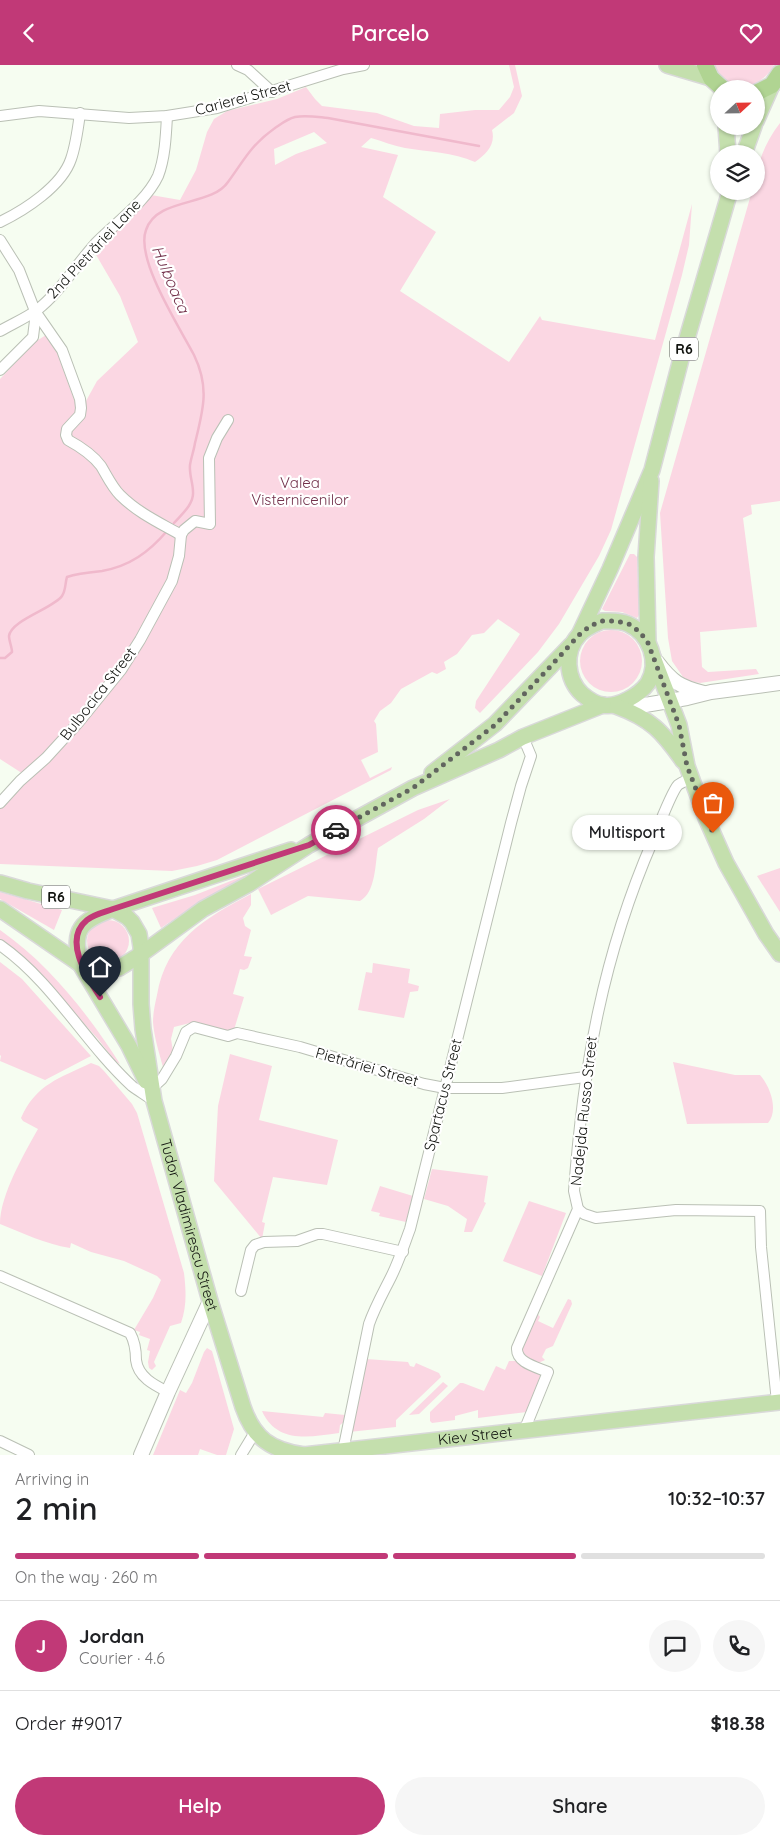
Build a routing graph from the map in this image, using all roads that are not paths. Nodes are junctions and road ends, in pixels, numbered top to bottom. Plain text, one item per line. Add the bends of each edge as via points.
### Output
1 (236, 65) edge
2 (364, 65) edge
3 (667, 65) edge
4 (777, 79) edge
5 (712, 80) edge
6 (765, 87) edge
7 (272, 92) junction
8 (765, 103) edge
9 (80, 113) junction
10 (0, 116) edge
11 (167, 116) junction
12 (725, 200) edge
13 (0, 222) edge
14 (0, 240) edge
15 (36, 311) junction
16 (0, 331) edge
17 (0, 370) edge
18 (228, 420) dead end
19 (652, 469) junction
20 (181, 535) junction
21 (576, 639) junction
22 (651, 650) junction
23 (780, 683) edge
24 (705, 693) junction
25 (670, 701) junction
26 (610, 706) junction
27 (679, 725) junction
28 (523, 737) junction
29 (689, 772) junction
30 (413, 788) junction
31 (0, 803) edge
32 (309, 845) junction
33 (0, 883) edge
34 (0, 909) edge
35 (113, 909) junction
36 (0, 945) edge
37 (780, 954) edge
38 (140, 955) junction
39 (80, 964) junction
40 (586, 1077) junction
41 (445, 1088) junction
42 (153, 1095) junction
43 (578, 1209) junction
44 (402, 1251) junction
45 (0, 1276) edge
46 (241, 1291) dead end
47 (210, 1301) junction
48 (168, 1392) junction
49 (778, 1402) edge
50 (524, 1431) junction
51 (255, 1432) junction
52 (0, 1441) edge
53 (343, 1451) junction
54 (29, 1455) edge
55 (141, 1455) edge
56 (241, 1455) edge

1 - 7 street
2 - 7 street, Carierei Street
3 - 5 main road
4 - 6 highway
4 - 8 main road
7 - 11 street, Carierei Street via 217,108
9 - 10 street, Carierei Street via 39,111
9 - 11 street, Carierei Street via 129,118
9 - 13 street via 71,159 60,180
11 - 15 street, 2nd Pietrăriei Lane via 161,165 148,191
12 - 19 main road, R6
14 - 15 street via 19,270
15 - 16 street
15 - 17 street, 2nd Pietrăriei Lane via 33,337
15 - 20 street via 62,350 80,399 80,415 67,429 68,440 93,457 112,486 130,503 149,518
18 - 20 street via 210,458 210,524 195,521
19 - 21 main road, R6
19 - 22 main road, R6 via 646,557
20 - 31 street, Bulbocica Street via 172,581 121,670 78,723
21 - 22 main road via 590,626 602,621 616,621 629,624 640,632
21 - 26 main road, R6 via 568,660 570,676 577,689 589,700
21 - 30 main road via 495,725
22 - 24 main road via 675,682
22 - 25 main road
22 - 26 main road via 652,670 648,681 634,696
23 - 24 main road
24 - 25 main road
24 - 27 main road via 686,703 680,712
25 - 26 main road
25 - 27 main road
26 - 28 main road, R6
26 - 29 main road via 638,715 661,731
27 - 29 main road
28 - 30 main road, R6
28 - 41 street, Spartacus Street via 531,756 511,823
29 - 37 main road via 726,863
29 - 40 street, Nadejda Russo Street via 677,786 628,902 601,995
30 - 32 main road, R6
32 - 35 main road, R6
32 - 38 main road, R6 via 197,913
33 - 35 main road, R6
34 - 39 main road, R6
35 - 38 main road via 136,928
35 - 39 main road, R6 via 84,923 78,938
36 - 42 street via 45,986 133,1086
38 - 39 main road, R6 via 125,966 112,970
38 - 42 main road, Tudor Vladimirescu Street via 142,1021
39 - 42 main road, Tudor Vladimirescu Street via 129,1046
40 - 41 street, Pietrăriei Street via 502,1088
40 - 43 street, Nadejda Russo Street via 574,1191
41 - 42 street, Pietrăriei Street via 300,1047 240,1034 228,1036 199,1027 188,1029
41 - 44 street, Spartacus Street
42 - 47 main road, Tudor Vladimirescu Street
43 - 49 street via 596,1218 676,1210 760,1211
43 - 50 street via 517,1349 521,1360 548,1372
44 - 46 street via 323,1234 284,1243 258,1243 251,1250
44 - 53 street, Spartacus Street via 369,1324
45 - 48 street via 130,1333 134,1339 139,1371
47 - 48 main road, Tudor Vladimirescu Street
47 - 51 main road, Kiev Street via 247,1419
48 - 55 main road, Tudor Vladimirescu Street
49 - 50 main road, Kiev Street
50 - 53 main road, Kiev Street
51 - 53 main road, Kiev Street via 267,1443 287,1452 304,1455
51 - 56 street
52 - 54 street

